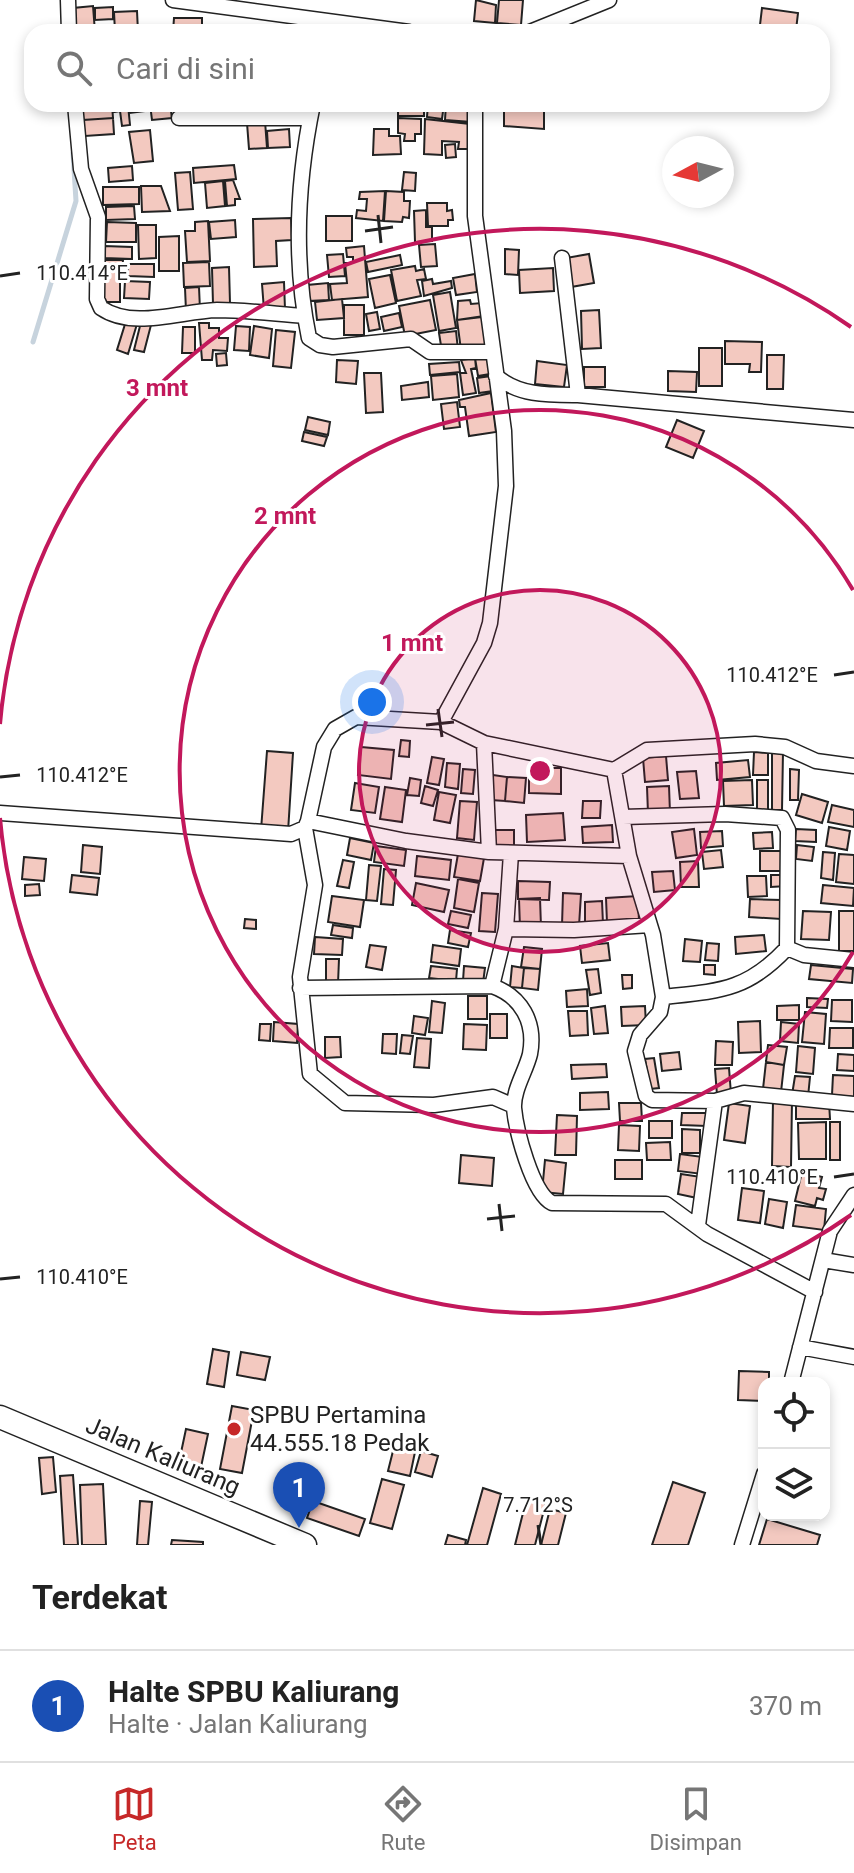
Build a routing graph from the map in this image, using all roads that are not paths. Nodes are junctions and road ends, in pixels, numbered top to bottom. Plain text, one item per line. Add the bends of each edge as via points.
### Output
1 (68, 0) edge
2 (173, 0) edge
3 (609, 0) edge
4 (69, 24) edge
5 (319, 24) edge
6 (550, 24) edge
7 (76, 112) edge
8 (293, 112) edge
9 (312, 112) edge
10 (475, 112) edge
11 (179, 118) dead end
12 (562, 258) dead end
13 (305, 316) junction
14 (492, 352) junction
15 (496, 376) junction
16 (578, 395) junction
17 (854, 420) edge
18 (441, 722) junction
19 (484, 743) junction
20 (854, 766) edge
21 (614, 770) junction
22 (0, 813) edge
23 (623, 817) junction
24 (306, 825) junction
25 (489, 852) junction
26 (511, 853) junction
27 (629, 856) junction
28 (650, 925) junction
29 (506, 929) junction
30 (787, 948) junction
31 (854, 960) edge
32 (492, 986) junction
33 (300, 988) junction
34 (663, 997) junction
35 (715, 1101) junction
36 (854, 1104) edge
37 (514, 1106) junction
38 (854, 1195) edge
39 (698, 1225) junction
40 (823, 1260) junction
41 (854, 1265) edge
42 (815, 1292) junction
43 (800, 1347) junction
44 (854, 1357) edge
45 (792, 1377) edge
46 (0, 1417) edge
47 (758, 1493) edge
48 (305, 1545) edge
49 (742, 1545) edge

1 - 4 street
2 - 5 street
3 - 6 street
7 - 13 street via 81,169 98,217 101,308 139,318 218,310
8 - 11 street
9 - 13 street via 297,217
10 - 14 street via 475,216
12 - 16 street
13 - 14 street via 309,338 320,345 411,339 430,352
14 - 15 street
15 - 16 street via 516,389
15 - 18 street via 506,486 490,623
16 - 17 street
18 - 19 street
18 - 24 street via 356,717 335,729 324,747
19 - 21 street
19 - 25 street
20 - 21 street via 755,744 647,750
21 - 23 street
22 - 24 street via 291,834
23 - 27 street
23 - 30 street via 782,818 788,830
24 - 25 street
24 - 33 street via 315,885
25 - 26 street
26 - 27 street
26 - 29 street
27 - 28 street
28 - 29 street
28 - 34 street
29 - 32 street
30 - 31 street
30 - 34 street via 764,973 733,987
32 - 33 street
32 - 37 street via 522,1003 528,1025 530,1052
33 - 37 street via 310,1074 345,1103 434,1105 493,1097
34 - 35 street via 660,1012 640,1035 635,1051 646,1096
35 - 36 street via 744,1093
35 - 39 street
37 - 39 street via 542,1197 552,1203 666,1204
38 - 40 street via 830,1231
39 - 42 street
40 - 41 street
40 - 42 street
42 - 43 street
43 - 44 street
43 - 45 street
46 - 48 main road, Jalan Kaliurang
47 - 49 street

